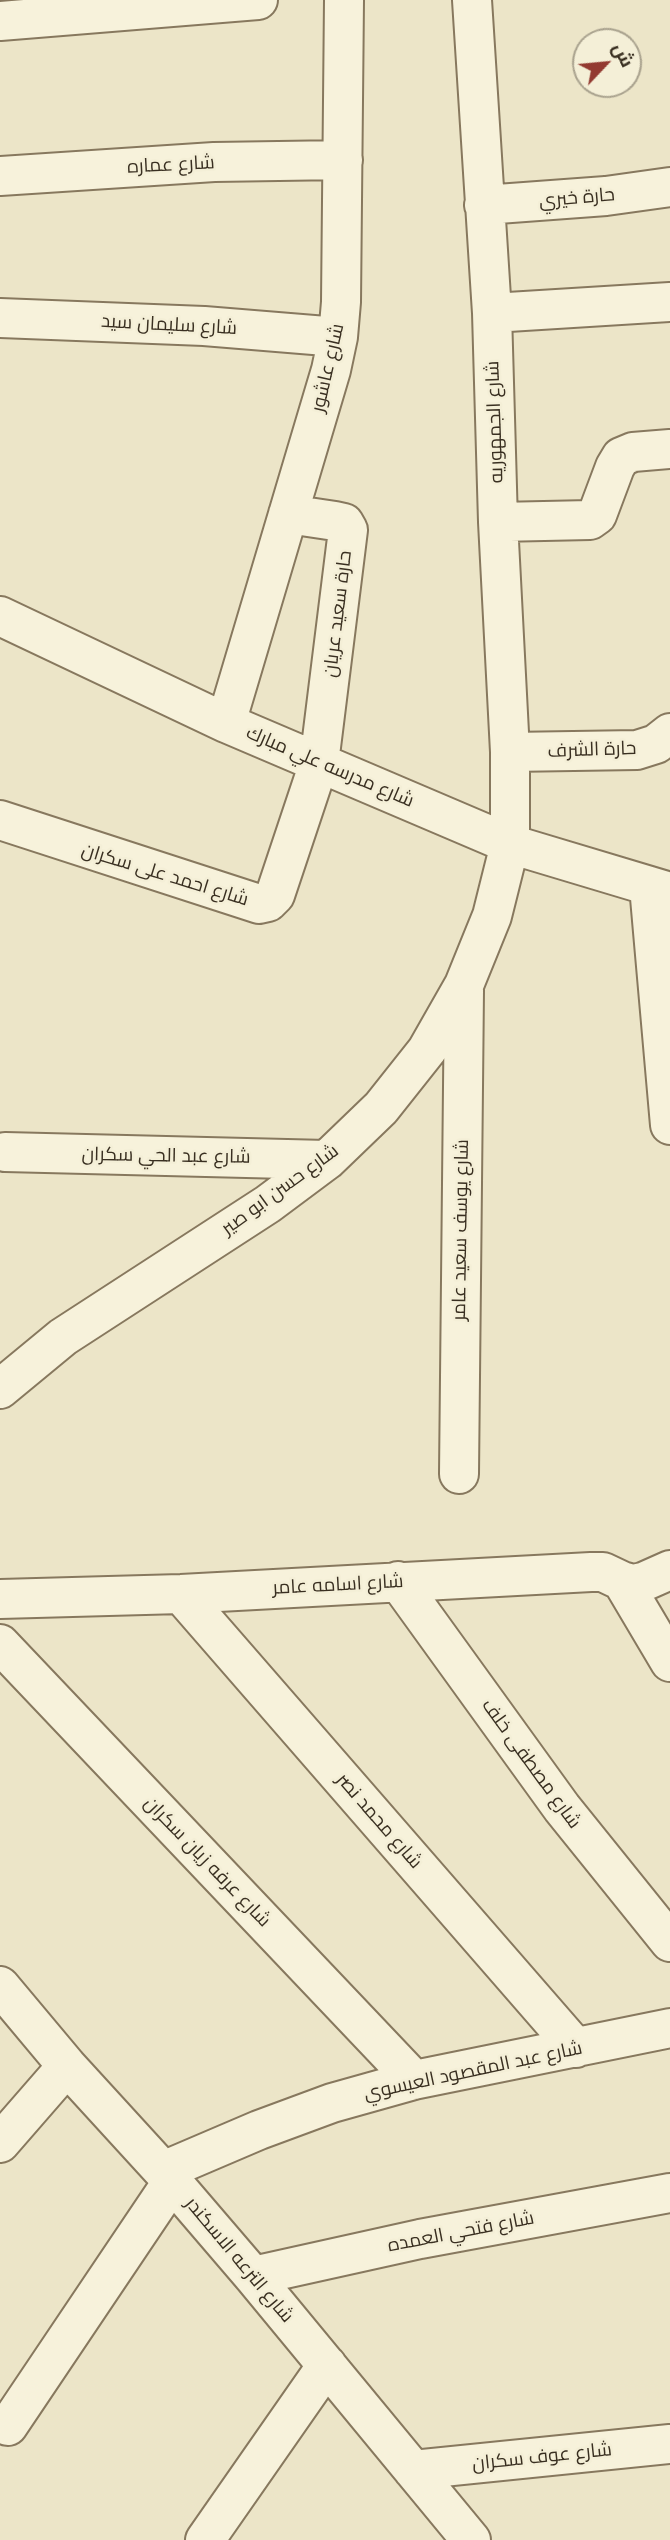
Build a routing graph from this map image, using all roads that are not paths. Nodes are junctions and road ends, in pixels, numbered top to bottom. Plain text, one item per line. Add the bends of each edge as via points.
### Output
1 (258, 0) edge
2 (344, 0) edge
3 (472, 0) edge
4 (0, 21) edge
5 (343, 160) junction
6 (0, 176) edge
7 (670, 187) edge
8 (484, 205) junction
9 (670, 302) edge
10 (492, 313) junction
11 (0, 318) edge
12 (338, 337) junction
13 (670, 449) edge
14 (288, 514) junction
15 (498, 522) junction
16 (0, 617) edge
17 (226, 723) junction
18 (670, 733) edge
19 (510, 752) junction
20 (319, 763) junction
21 (0, 820) edge
22 (510, 844) junction
23 (660, 889) edge
24 (464, 985) junction
25 (670, 1125) edge
26 (5, 1152) dead end
27 (327, 1160) junction
28 (0, 1389) edge
29 (459, 1474) dead end
30 (670, 1570) edge
31 (398, 1581) junction
32 (622, 1581) junction
33 (181, 1594) junction
34 (0, 1599) edge
35 (0, 1644) edge
36 (670, 1662) edge
37 (670, 1942) edge
38 (0, 1986) edge
39 (670, 2028) edge
40 (576, 2048) junction
41 (67, 2066) junction
42 (414, 2080) junction
43 (0, 2143) edge
44 (168, 2176) junction
45 (670, 2193) edge
46 (253, 2276) junction
47 (327, 2365) junction
48 (8, 2426) dead end
49 (670, 2444) edge
50 (413, 2470) junction
51 (205, 2540) edge
52 (471, 2540) edge

1 - 4 street
2 - 5 street, شارع عاشور
3 - 8 street, شارع الجمهوريه
5 - 6 street, شارع عماره via 214,162
5 - 12 street, شارع عاشور
7 - 8 street, حارة خيري
8 - 10 street, شارع الجمهوريه
9 - 10 street
10 - 15 street, شارع الجمهوريه
11 - 12 street, شارع سليمان سيد
12 - 14 street, شارع عاشور
13 - 15 street via 621,457 597,515 590,520
14 - 17 street, شارع عاشور
14 - 20 street, حارة سعيد عريان via 344,523 348,530
15 - 19 street, شارع الجمهوريه
16 - 17 street, شارع مدرسه علي مبارك
17 - 20 street, شارع مدرسه علي مبارك
18 - 19 street, حارة الشرف via 637,750
19 - 22 street, شارع الجمهوريه
20 - 21 street, شارع احمد على سكران via 275,895 259,904
20 - 22 street, شارع مدرسه علي مبارك
22 - 23 street, شارع مدرسه علي مبارك
22 - 24 street, شارع حسن ابو صير via 492,916
23 - 25 street
24 - 27 street, شارع حسن ابو صير via 404,1079
24 - 29 street, شارع يوسف سعيد عامر
26 - 27 street, شارع عبد الحي سكران
27 - 28 street, شارع حسن ابو صير via 268,1204 63,1337
30 - 32 street, شارع اسامه عامر via 643,1582
31 - 32 street, شارع اسامه عامر via 603,1572
31 - 33 street, شارع اسامه عامر
31 - 37 street, شارع مصطفى خلف via 562,1808
32 - 36 street
33 - 34 street, شارع اسامه عامر
33 - 40 street, شارع محمد نصر
35 - 42 street, شارع عرفه زيان سكران
38 - 41 street, شارع الترعه الاسكندر
39 - 40 street, شارع عبد المقصود العيسوي
40 - 42 street, شارع عبد المقصود العيسوي
41 - 43 street
41 - 44 street, شارع الترعه الاسكندر
42 - 44 street, شارع عبد المقصود العيسوي via 259,2130
44 - 46 street, شارع الترعه الاسكندر
44 - 48 street
45 - 46 street, شارع فتحي العمده via 420,2239
46 - 47 street, شارع الترعه الاسكندر
47 - 50 street, شارع الترعه الاسكندر
47 - 51 street
49 - 50 street, شارع عوف سكران
50 - 52 street, شارع الترعه الاسكندر

